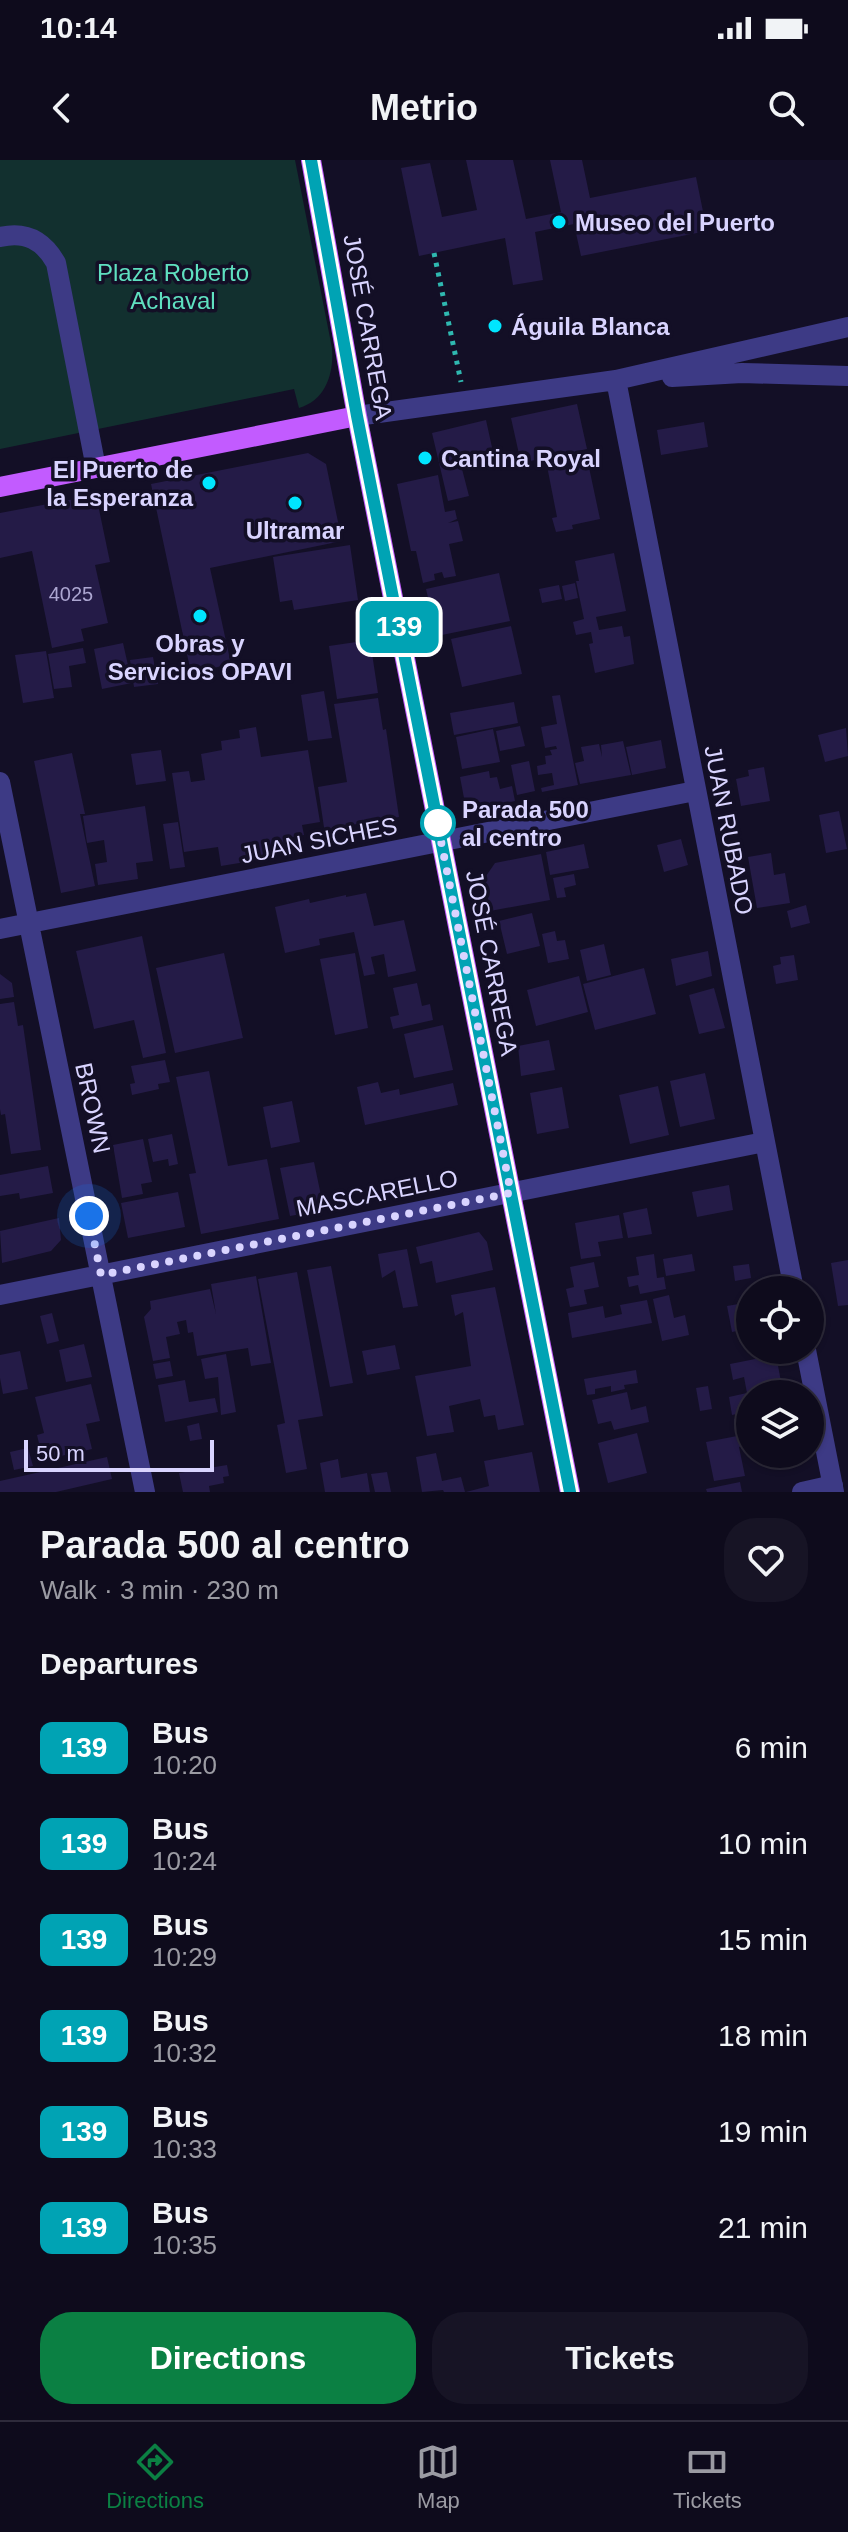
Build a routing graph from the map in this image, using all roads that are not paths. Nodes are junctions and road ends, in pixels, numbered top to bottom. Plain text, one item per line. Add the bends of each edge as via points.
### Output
1 (311, 160) edge
2 (0, 237) edge
3 (848, 327) edge
4 (848, 376) edge
5 (616, 380) junction
6 (357, 416) junction
7 (96, 468) junction
8 (0, 487) edge
9 (0, 782) edge
10 (695, 791) junction
11 (441, 842) junction
12 (29, 923) junction
13 (0, 929) edge
14 (764, 1142) junction
15 (511, 1193) junction
16 (101, 1275) junction
17 (791, 1276) edge
18 (0, 1295) edge
19 (809, 1364) edge
20 (833, 1489) edge
21 (145, 1492) edge
22 (570, 1492) edge
23 (802, 1492) edge

1 - 6 main road, JOSÉ CARREGA
2 - 7 street via 13,234 40,241 56,263
3 - 5 street
4 - 5 street via 742,373
5 - 6 street
5 - 10 street, JUAN RUBADO
6 - 7 main road
6 - 11 main road, JOSÉ CARREGA
7 - 8 main road
9 - 12 street, BROWN
10 - 11 street, JUAN SICHES
10 - 14 street, JUAN RUBADO
11 - 12 street, JUAN SICHES
11 - 15 main road, JOSÉ CARREGA
12 - 13 street, JUAN SICHES
12 - 16 street, BROWN
14 - 15 street, MASCARELLO
14 - 17 street, JUAN RUBADO
15 - 16 street, MASCARELLO
15 - 22 main road, JOSÉ CARREGA
16 - 18 street, MASCARELLO
16 - 21 street, BROWN
19 - 20 street
20 - 23 street

